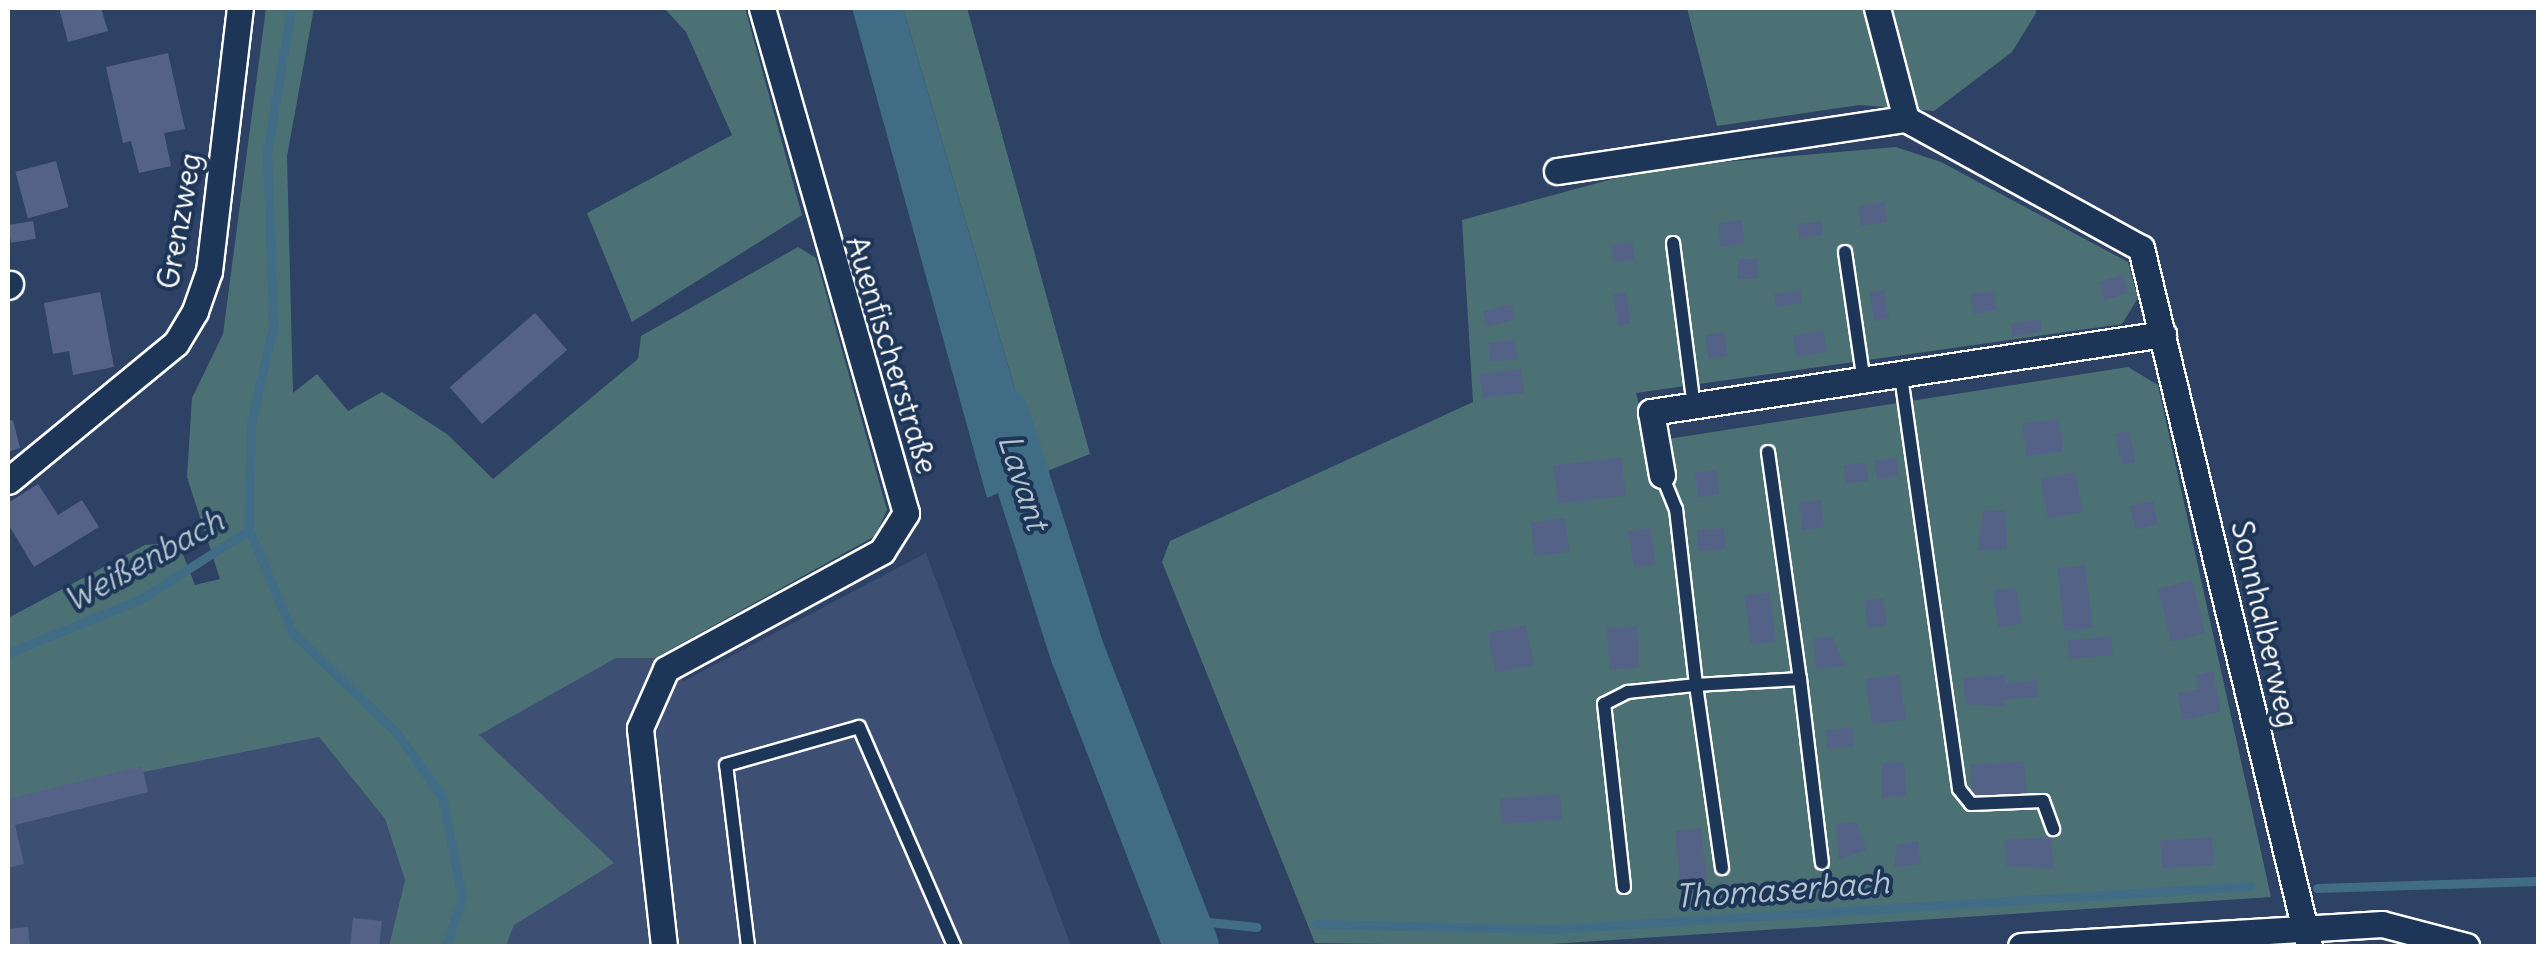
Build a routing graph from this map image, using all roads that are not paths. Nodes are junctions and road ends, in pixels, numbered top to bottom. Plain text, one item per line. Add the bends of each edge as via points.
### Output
1 (240, 8) edge
2 (762, 8) edge
3 (1877, 8) edge
4 (1906, 119) junction
5 (1557, 171) dead end
6 (1673, 243) dead end
7 (1845, 252) dead end
8 (2162, 334) junction
9 (1901, 376) junction
10 (1864, 382) junction
11 (1694, 406) junction
12 (1768, 452) dead end
13 (1662, 475) joint
14 (8, 482) edge
15 (1800, 679) junction
16 (1696, 686) junction
17 (2053, 829) dead end
18 (1822, 863) dead end
19 (1722, 868) dead end
20 (1624, 887) dead end
21 (2307, 938) edge
22 (664, 946) edge
23 (748, 946) edge
24 (954, 946) edge
25 (2022, 946) edge
26 (2466, 946) edge

1 - 14 street, Grenzweg via 209,271 195,311 176,343
2 - 22 street, Auenfischerstraße via 906,513 882,551 666,670 640,728
3 - 4 street
4 - 5 street
4 - 8 street, Sonnhalberweg via 2141,248
6 - 11 lane
7 - 10 lane
8 - 9 street
8 - 21 street, Sonnhalberweg
9 - 10 street
9 - 17 lane via 1959,789 1971,804 2042,801
10 - 11 street
11 - 13 street via 1652,412
12 - 15 lane
13 - 16 lane via 1676,509
15 - 16 lane
15 - 18 lane
16 - 19 lane
16 - 20 lane via 1628,692 1604,704
21 - 25 street
21 - 26 street via 2382,924
23 - 24 lane via 726,765 858,727

